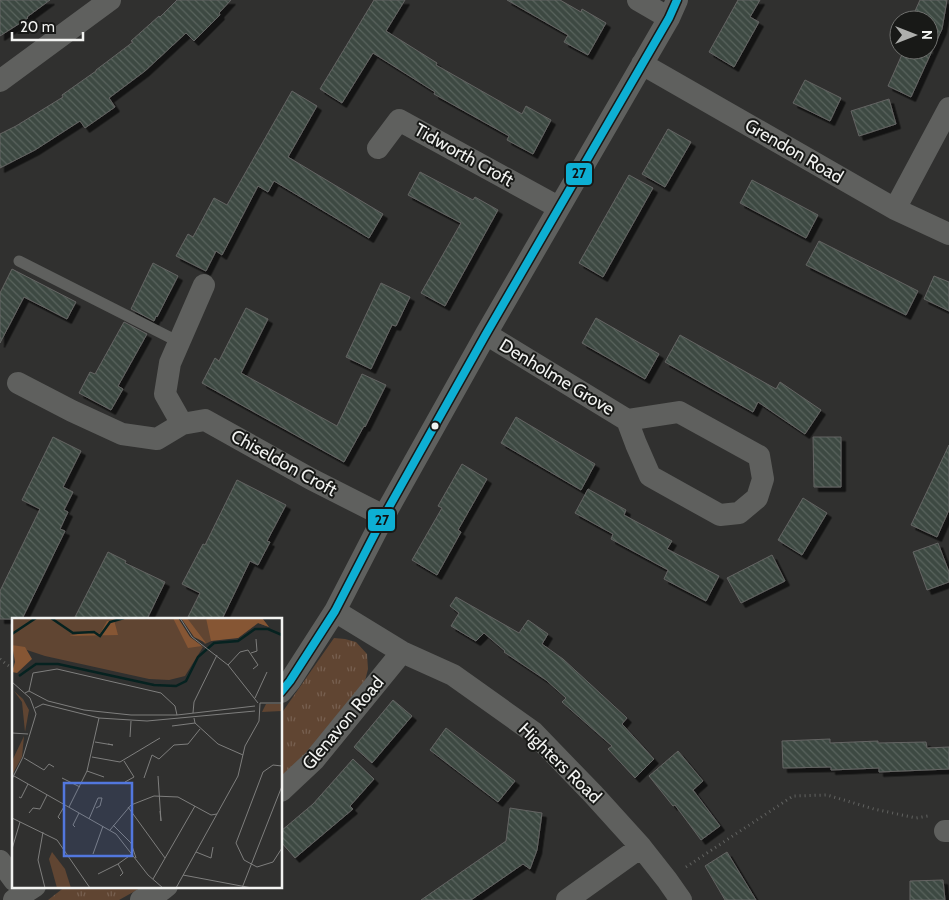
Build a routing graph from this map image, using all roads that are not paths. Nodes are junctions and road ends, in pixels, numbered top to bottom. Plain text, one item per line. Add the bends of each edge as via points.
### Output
1 (110, 0) edge
2 (638, 0) edge
3 (673, 9) edge
4 (642, 64) junction
5 (0, 81) edge
6 (949, 108) edge
7 (378, 148) dead end
8 (558, 207) junction
9 (895, 209) junction
10 (949, 234) edge
11 (19, 261) dead end
12 (204, 285) dead end
13 (486, 334) junction
14 (179, 342) junction
15 (18, 383) dead end
16 (627, 420) junction
17 (182, 424) junction
18 (384, 516) junction
19 (335, 611) junction
20 (402, 652) junction
21 (282, 691) edge
22 (282, 790) edge
23 (641, 847) junction
24 (0, 861) edge
25 (12, 877) edge
26 (164, 888) edge
27 (142, 900) edge
28 (567, 900) edge
29 (681, 900) edge

1 - 5 street
2 - 3 street
3 - 4 street
4 - 8 street
4 - 9 street, Grendon Road
6 - 9 street
7 - 8 street, Tidworth Croft via 399,120
8 - 13 street
9 - 10 street, Grendon Road
11 - 14 lane
12 - 14 street
13 - 16 street, Denholme Grove
13 - 18 street
14 - 17 street via 170,363 165,394
15 - 17 street, Chiseldon Croft via 122,434 157,439
16 - 16 street, Denholme Grove via 679,412 760,456 763,479 758,498 738,513 720,515 650,476
17 - 18 street, Chiseldon Croft via 206,420
18 - 19 street
19 - 20 street, Highters Road
19 - 21 street
20 - 22 street, Glenavon Road via 314,760
20 - 23 street, Highters Road via 453,675 533,732
23 - 28 street
23 - 29 street, Highters Road
24 - 25 street
26 - 27 street

